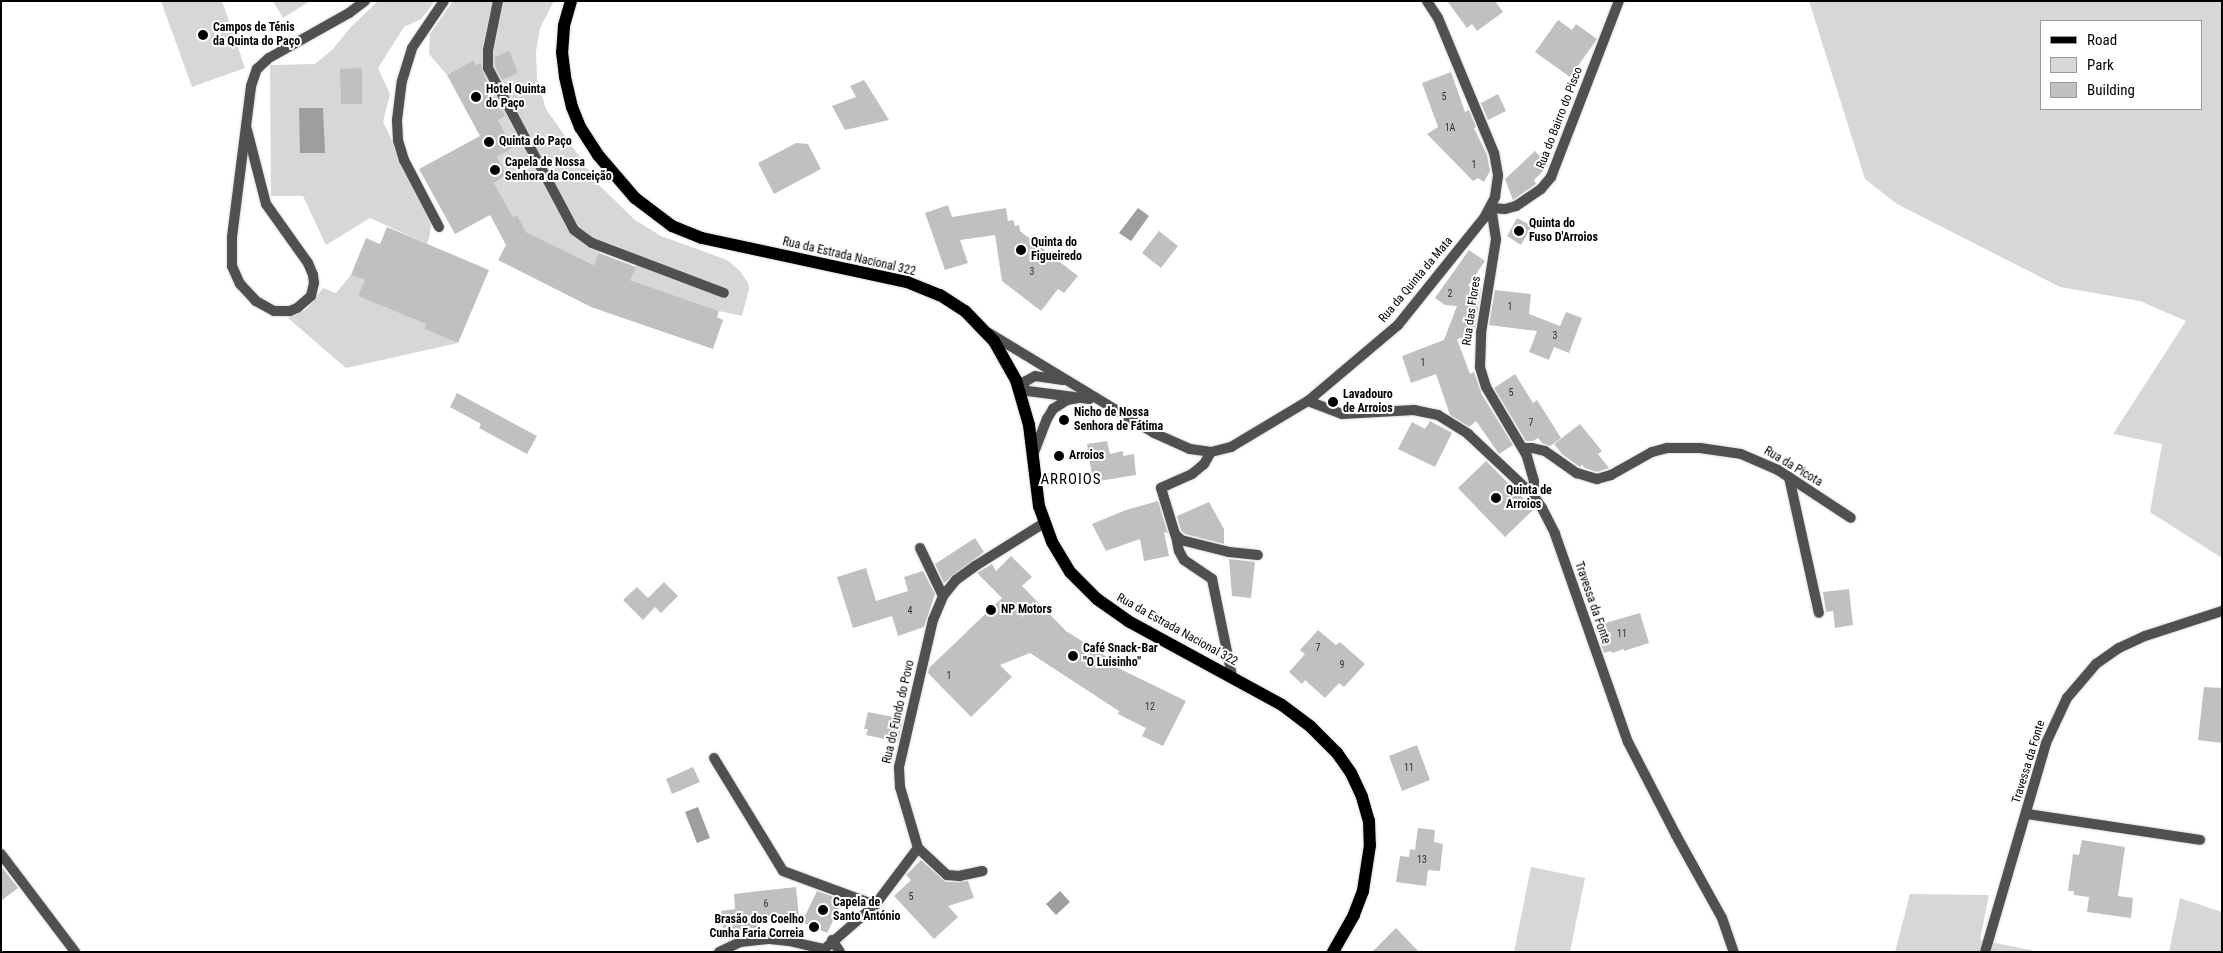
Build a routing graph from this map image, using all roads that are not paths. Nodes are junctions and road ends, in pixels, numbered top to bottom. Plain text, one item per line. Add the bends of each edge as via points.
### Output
1 (365, 1) edge
2 (444, 1) edge
3 (498, 1) edge
4 (571, 1) edge
5 (1427, 1) edge
6 (1619, 1) edge
7 (246, 126) junction
8 (1491, 208) junction
9 (439, 227) dead end
10 (724, 293) dead end
11 (987, 332) junction
12 (1068, 380) junction
13 (1020, 390) junction
14 (1090, 399) junction
15 (1308, 401) junction
16 (1110, 405) junction
17 (1523, 448) junction
18 (1211, 452) junction
19 (1032, 457) junction
20 (1789, 477) junction
21 (1533, 495) junction
22 (1851, 518) dead end
23 (1044, 523) junction
24 (1176, 536) junction
25 (920, 548) dead end
26 (1258, 555) dead end
27 (943, 596) junction
28 (2222, 611) edge
29 (1818, 613) dead end
30 (1232, 676) junction
31 (714, 758) dead end
32 (2026, 814) junction
33 (2200, 840) dead end
34 (918, 848) junction
35 (1, 854) edge
36 (982, 871) dead end
37 (875, 904) junction
38 (832, 940) junction
39 (822, 950) edge
40 (75, 952) edge
41 (719, 952) edge
42 (840, 952) edge
43 (1333, 952) edge
44 (1734, 952) edge
45 (1985, 952) edge

1 - 7 street via 263,63 253,77
2 - 9 street via 412,48 397,114 402,155
3 - 10 street via 488,50 488,68 574,230 592,243
4 - 11 main road, Rua da Estrada Nacional 322 via 563,34 562,60 576,117 604,164 654,214 672,226 702,238 924,288 956,304
5 - 8 street, Rua da Quinta da Mata via 1438,18 1494,153 1498,175
6 - 8 street, Rua do Bairro do Pisco via 1551,177 1516,206
7 - 7 street via 232,266 240,284 256,301 274,311 290,311 311,296 313,275 266,204
8 - 15 street, Rua da Quinta da Mata via 1398,325
8 - 17 street, Rua das Flores via 1496,239 1481,333 1480,366 1486,387
11 - 12 street
11 - 13 main road, Rua da Estrada Nacional 322 via 1008,362
12 - 13 street via 1035,376
12 - 16 street
13 - 14 street
13 - 19 main road, Rua da Estrada Nacional 322 via 1029,425
14 - 16 street
14 - 19 street via 1067,400 1053,408
15 - 18 street, Rua da Quinta da Mata via 1231,447
15 - 21 street, Travessa da Fonte via 1342,414 1414,410 1438,415 1468,434
16 - 18 street, Rua da Quinta da Mata via 1178,445
17 - 20 street, Rua da Picota via 1545,451 1590,478 1611,475 1652,452 1676,447 1741,454
17 - 21 street, Rua das Flores via 1532,472
18 - 24 street via 1204,464 1192,474 1161,488
19 - 23 main road, Rua da Estrada Nacional 322
20 - 22 street, Rua da Picota
20 - 29 street
21 - 44 street, Travessa da Fonte via 1555,534 1626,737 1722,918
23 - 27 street, Rua do Fundo do Povo via 975,566 956,580
23 - 30 main road, Rua da Estrada Nacional 322 via 1063,562 1097,599 1128,621
24 - 26 street via 1229,552
24 - 30 street via 1182,558 1212,579
25 - 27 street
27 - 34 street, Rua do Fundo do Povo via 932,627 899,767 900,787
28 - 32 street, Travessa da Fonte via 2131,641 2106,655 2086,674 2067,698 2051,727
30 - 43 main road, Rua da Estrada Nacional 322 via 1282,704 1315,731 1344,763 1362,797 1370,833 1366,880 1354,915
31 - 37 street via 783,871
32 - 33 street
32 - 45 street, Travessa da Fonte
34 - 36 street via 947,875
34 - 37 street
35 - 40 street
37 - 38 street
38 - 39 street
38 - 42 street
39 - 41 street via 789,941 770,940 740,942

